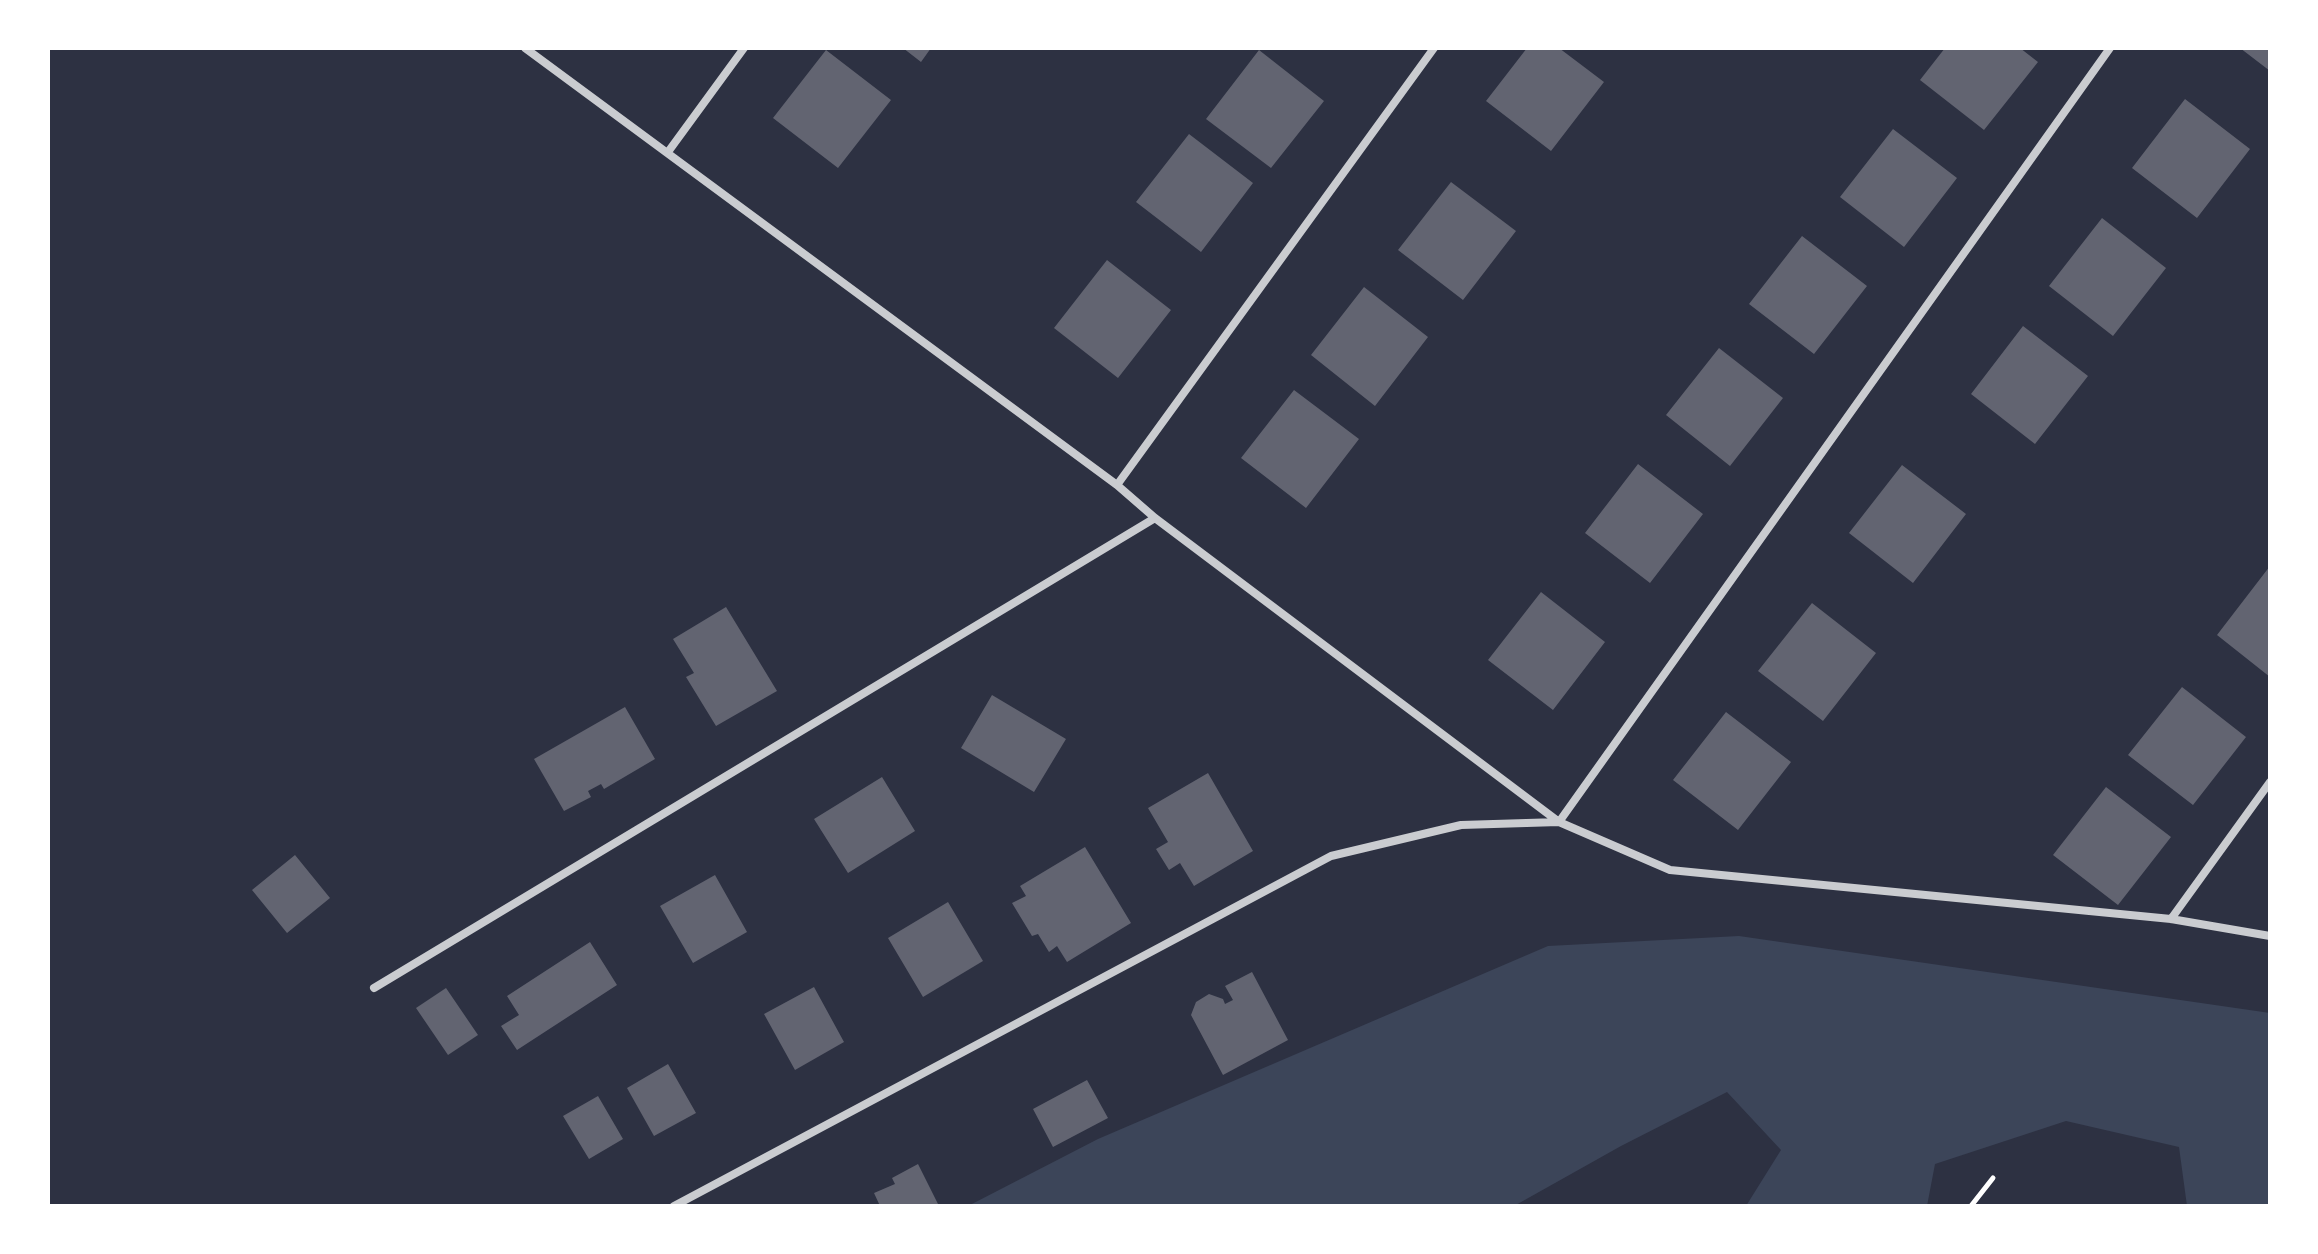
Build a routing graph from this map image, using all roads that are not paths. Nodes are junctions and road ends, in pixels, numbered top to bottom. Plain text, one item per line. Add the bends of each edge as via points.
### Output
1 (525, 48) edge
2 (744, 48) edge
3 (1434, 48) edge
4 (2110, 48) edge
5 (668, 152) junction
6 (1117, 485) junction
7 (1155, 518) junction
8 (2270, 782) edge
9 (1559, 822) junction
10 (2171, 919) junction
11 (2270, 936) edge
12 (374, 988) dead end
13 (674, 1206) edge

1 - 5 street
2 - 5 street
3 - 6 street
4 - 9 street
5 - 6 street
6 - 7 street
7 - 9 street
7 - 12 street
8 - 10 street
9 - 10 street via 1670,870
9 - 13 street via 1461,825 1331,856
10 - 11 street

